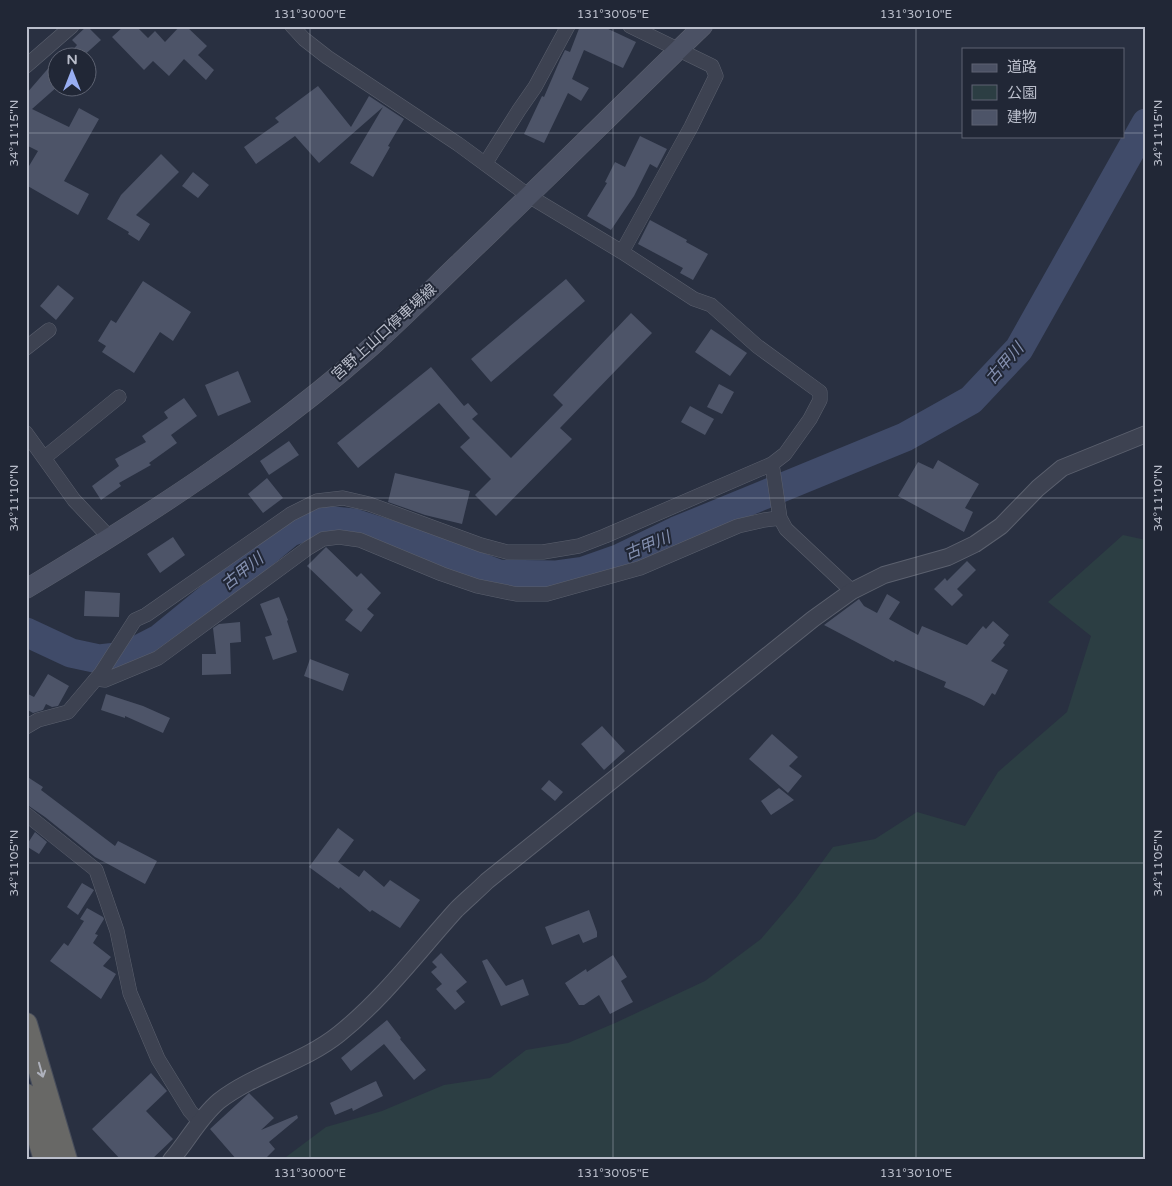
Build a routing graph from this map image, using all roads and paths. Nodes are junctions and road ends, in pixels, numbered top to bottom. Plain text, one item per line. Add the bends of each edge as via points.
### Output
1 (72, 26) edge
2 (292, 26) edge
3 (568, 26) edge
4 (630, 26) edge
5 (703, 26) edge
6 (679, 50) junction
7 (26, 66) edge
8 (485, 164) junction
9 (529, 196) junction
10 (622, 252) junction
11 (49, 330) dead end
12 (26, 348) edge
13 (119, 397) dead end
14 (26, 433) edge
15 (1146, 434) edge
16 (36, 454) edge
17 (773, 468) junction
18 (780, 511) junction
19 (111, 538) junction
20 (26, 589) edge
21 (852, 590) junction
22 (99, 676) junction
23 (26, 727) edge
24 (26, 814) edge
25 (26, 1024) edge
26 (26, 1095) edge
27 (199, 1121) junction
28 (45, 1160) edge
29 (66, 1160) edge
30 (170, 1160) edge

1 - 7 street
2 - 8 street via 327,57
3 - 8 street via 535,87
4 - 6 street
5 - 6 main road, 宮野上山口停車場線
6 - 9 main road, 宮野上山口停車場線
6 - 10 street via 712,66 716,76
8 - 9 street
9 - 10 street
9 - 19 main road, 宮野上山口停車場線 via 371,346 303,403
10 - 17 street via 694,299 711,305 757,346 820,392 820,400 810,419
11 - 12 street
13 - 16 street
14 - 16 street
15 - 21 street via 1062,468 1000,526 975,544 948,558 884,574
16 - 19 street
17 - 18 street
17 - 22 street via 579,546 543,552 507,552 481,545 369,504 343,498 317,501 291,514 135,620
18 - 21 street via 786,529
18 - 22 street via 640,568 547,594 516,594 477,586 360,540 323,539 158,658 105,680
19 - 20 main road, 宮野上山口停車場線
21 - 27 street via 487,882 458,908 366,1011 337,1036 296,1061 247,1084 220,1101
22 - 23 street via 68,712 38,720
24 - 27 street via 96,870 116,931 130,993 158,1059
25 -> 29 highway
26 - 28 highway
27 - 30 street

